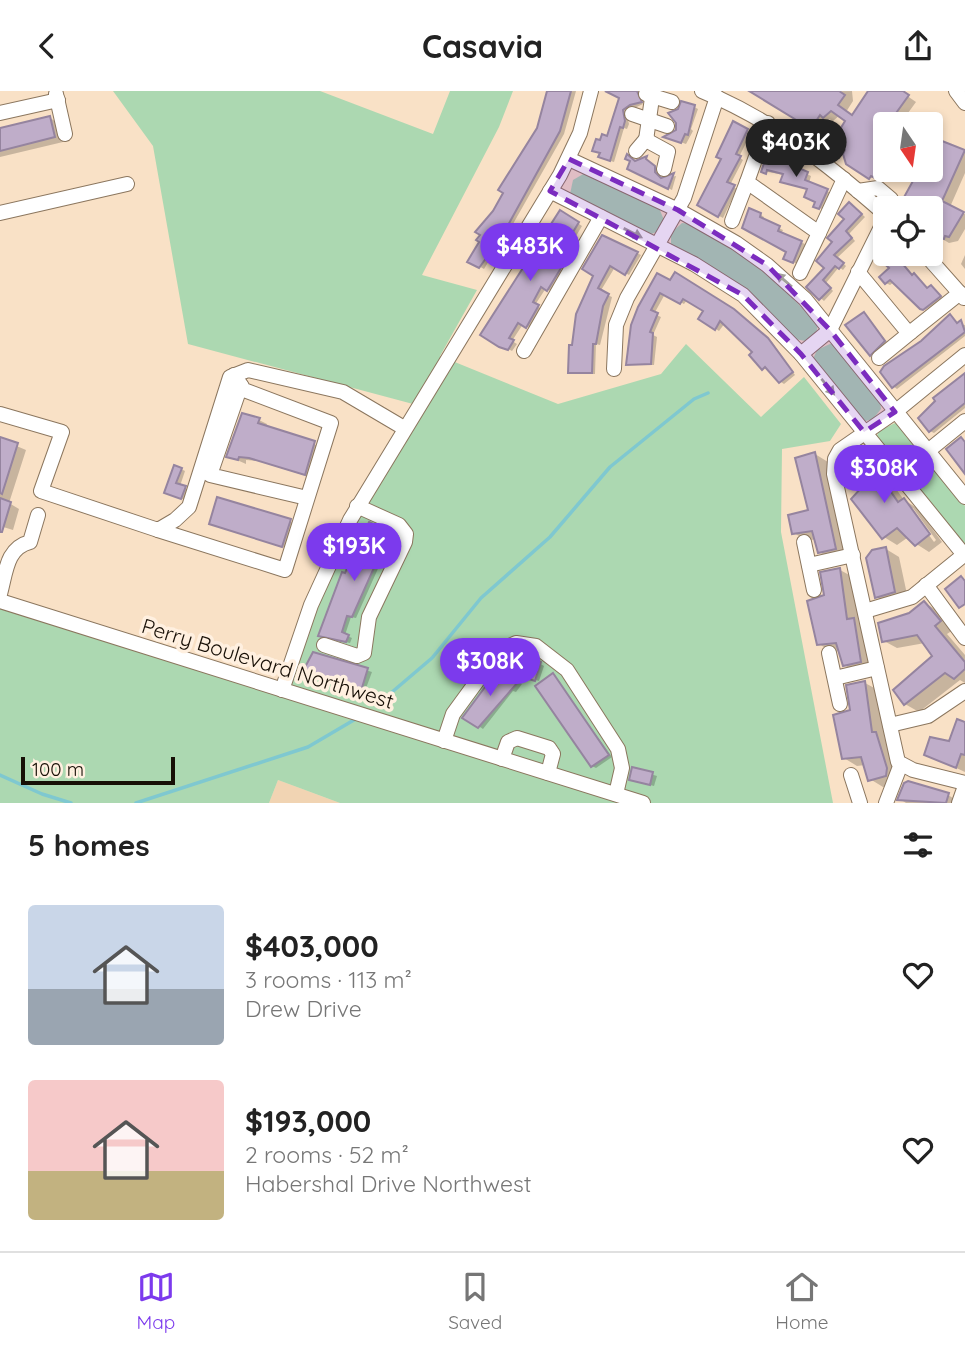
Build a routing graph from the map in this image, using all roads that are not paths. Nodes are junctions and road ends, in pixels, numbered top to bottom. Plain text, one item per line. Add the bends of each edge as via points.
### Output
1 (591, 91) edge
2 (702, 91) edge
3 (956, 91) edge
4 (650, 94) edge
5 (57, 96) edge
6 (717, 97) junction
7 (672, 102) dead end
8 (965, 103) edge
9 (0, 113) edge
10 (632, 114) dead end
11 (649, 120) junction
12 (768, 123) junction
13 (667, 126) dead end
14 (65, 134) dead end
15 (647, 138) junction
16 (636, 151) dead end
17 (569, 159) junction
18 (664, 169) dead end
19 (844, 179) junction
20 (747, 182) junction
21 (127, 184) dead end
22 (550, 191) junction
23 (858, 191) junction
24 (887, 196) edge
25 (873, 204) edge
26 (678, 210) junction
27 (0, 213) edge
28 (601, 217) junction
29 (732, 221) dead end
30 (819, 233) junction
31 (873, 242) edge
32 (659, 246) junction
33 (936, 266) edge
34 (800, 272) dead end
35 (858, 272) junction
36 (962, 296) edge
37 (830, 330) junction
38 (911, 332) junction
39 (524, 351) dead end
40 (801, 354) junction
41 (965, 355) edge
42 (879, 358) dead end
43 (614, 369) dead end
44 (237, 380) junction
45 (895, 412) junction
46 (0, 414) edge
47 (965, 421) edge
48 (404, 428) junction
49 (864, 432) junction
50 (928, 451) junction
51 (964, 493) edge
52 (307, 498) junction
53 (357, 506) junction
54 (38, 515) dead end
55 (158, 530) junction
56 (804, 542) dead end
57 (853, 555) junction
58 (965, 555) edge
59 (809, 565) junction
60 (926, 586) junction
61 (814, 590) dead end
62 (0, 594) edge
63 (0, 601) edge
64 (865, 611) junction
65 (965, 638) edge
66 (324, 645) dead end
67 (829, 653) dead end
68 (877, 668) junction
69 (835, 678) junction
70 (282, 690) junction
71 (965, 691) edge
72 (840, 704) dead end
73 (890, 725) junction
74 (444, 741) junction
75 (502, 759) junction
76 (901, 764) junction
77 (548, 773) junction
78 (851, 775) dead end
79 (965, 784) edge
80 (616, 795) junction
81 (643, 803) edge
82 (860, 803) edge
83 (886, 803) edge
84 (960, 803) edge

1 - 17 street
2 - 6 street
3 - 8 street
4 - 7 street
4 - 11 street
5 - 9 street
5 - 14 street
6 - 12 street
6 - 26 street
10 - 11 street
11 - 13 street
11 - 15 street
12 - 19 street
12 - 20 street
15 - 16 street
15 - 18 street via 648,143 668,152
17 - 22 street
17 - 26 street
19 - 23 street
19 - 30 street
20 - 29 street
20 - 30 street
21 - 27 street
22 - 28 street
22 - 48 street
23 - 24 street via 878,188
23 - 25 street
26 - 32 street
37 -> 26 street via 767,265
28 -> 32 street
28 - 39 street
30 - 34 street
31 - 35 street
32 - 40 street via 743,295
32 - 43 street via 616,324
33 - 36 street
35 - 37 street
35 - 38 street
36 - 38 street
37 - 40 street
37 - 45 street
38 - 42 street
40 -> 49 street
41 - 45 street
44 - 48 street via 248,370 343,392
44 - 52 street via 244,390 331,423
44 - 52 street via 210,475
44 - 55 street via 230,377 219,405 189,507
45 - 49 street
45 - 50 street
46 - 55 street via 62,432 41,491
47 - 50 street
48 - 53 street
49 - 57 street via 835,459 834,474
49 - 58 street
50 - 51 street
52 - 55 street via 285,571
53 - 66 street via 399,525 406,534 405,542 369,617 364,653 357,656
53 - 70 street via 311,605
54 - 62 street via 30,542 11,552
56 - 59 street
57 - 59 street
57 - 64 street
58 - 60 street
59 - 61 street
60 - 64 street via 912,597
60 - 65 street
63 - 70 street, Perry Boulevard Northwest
64 - 68 street
67 - 69 street
68 - 69 street
68 - 73 street
69 - 72 street
70 - 74 street, Perry Boulevard Northwest
71 - 73 street via 928,716
73 - 76 street
74 - 75 street, Perry Boulevard Northwest
74 - 80 street via 453,714 499,651 516,643 536,646 567,670 618,749 622,768
75 - 77 street, Perry Boulevard Northwest
75 - 77 street via 508,742 517,738 550,748
76 - 79 street
76 - 83 street
77 - 80 street, Perry Boulevard Northwest
78 - 82 street
79 - 84 street
80 - 81 street, Perry Boulevard Northwest

